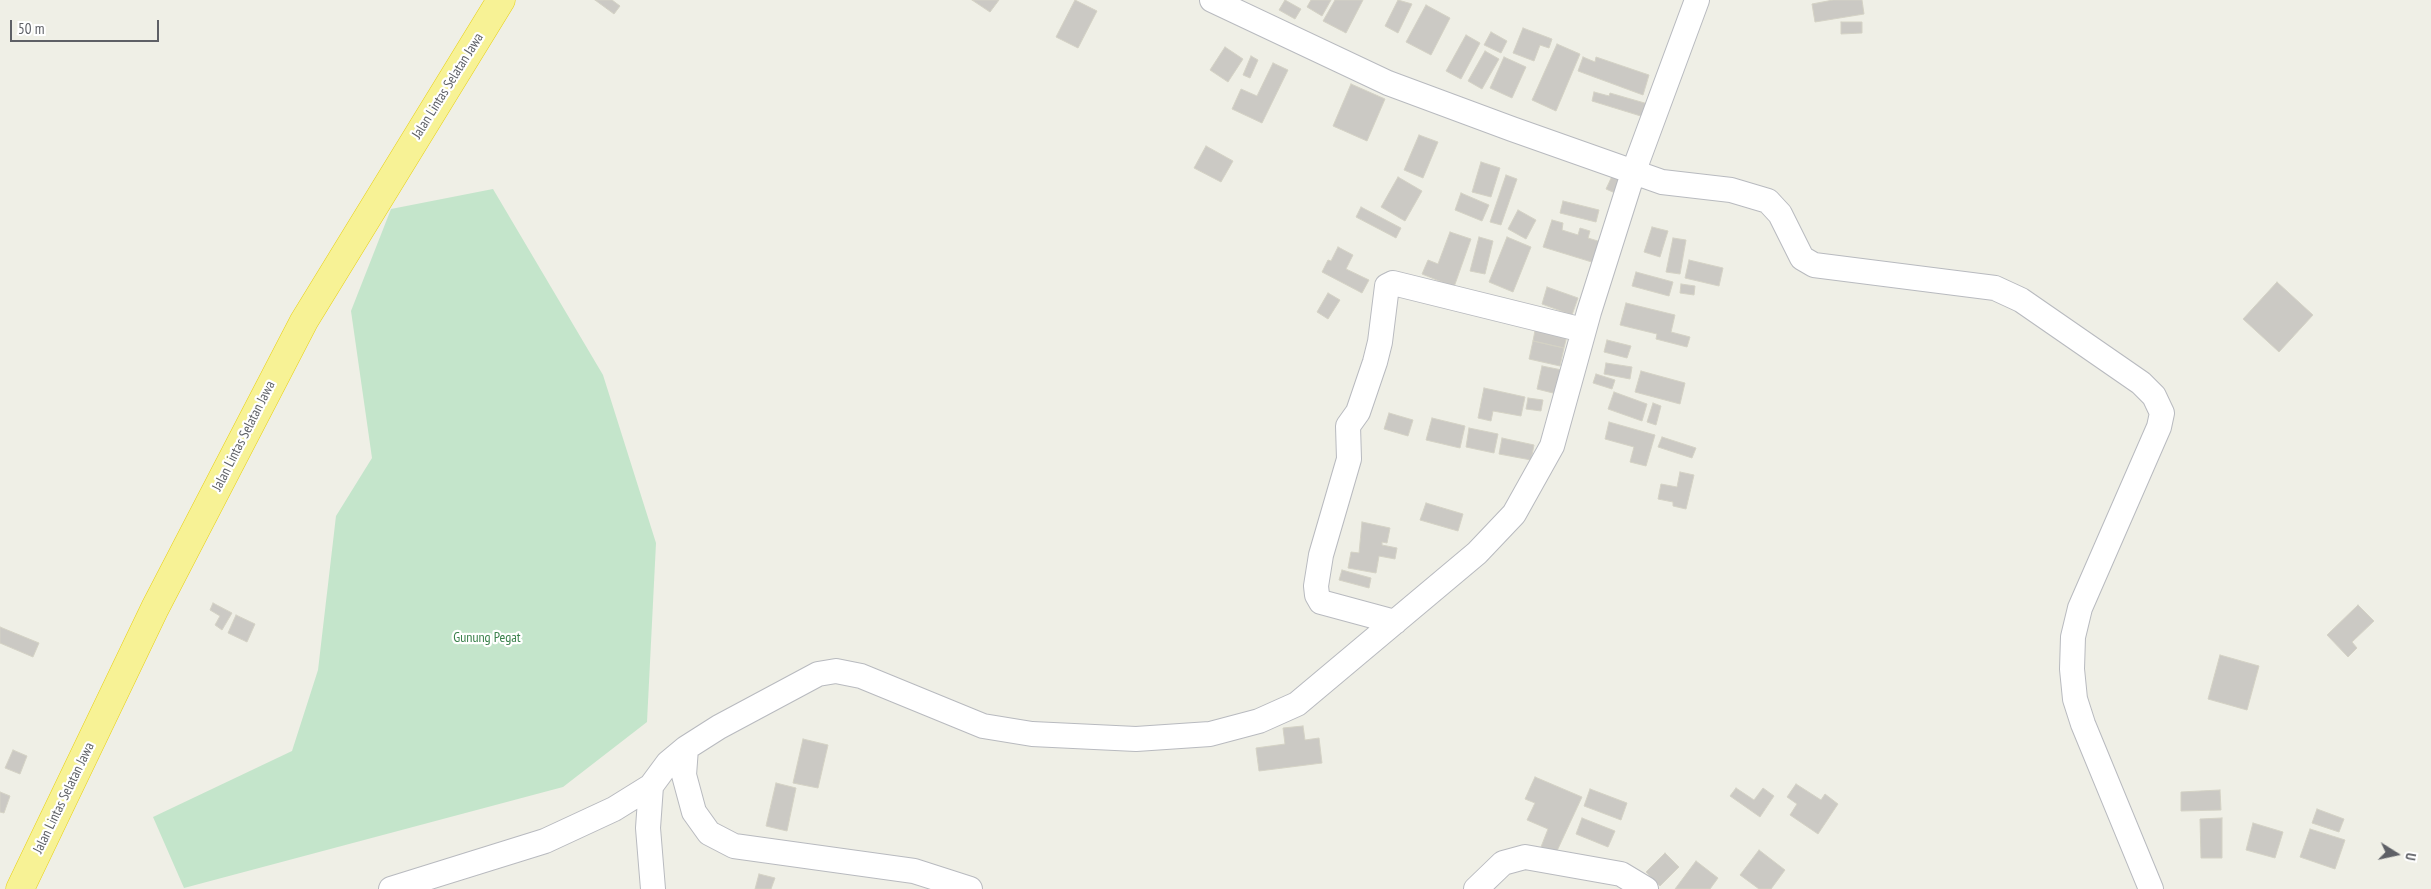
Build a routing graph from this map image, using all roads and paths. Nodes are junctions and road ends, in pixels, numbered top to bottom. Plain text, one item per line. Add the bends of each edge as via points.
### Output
1 (501, 0) edge
2 (1212, 0) edge
3 (1697, 0) edge
4 (1633, 173) junction
5 (1584, 330) junction
6 (1395, 622) junction
7 (686, 748) junction
8 (651, 786) junction
9 (20, 889) edge
10 (391, 889) edge
11 (653, 889) edge
12 (970, 889) edge
13 (1476, 889) edge
14 (1646, 889) edge
15 (2151, 889) edge

1 - 9 highway, Jalan Lintas Selatan Jawa via 304,321 155,608
2 - 4 street via 1388,83
3 - 4 street
4 - 5 street
4 - 15 street via 1662,182 1731,190 1768,201 1780,214 1802,258 1814,265 1995,288 2021,300 2141,383 2154,396 2162,413 2159,427 2080,608 2073,637 2072,669 2075,698 2084,724
5 - 6 street via 1552,446 1514,514 1477,553
5 - 6 street via 1393,283 1387,286 1373,370 1358,412 1348,426 1349,459 1321,555 1316,596 1321,602
6 - 7 street via 1297,704 1259,721 1210,734 1095,738 1032,734 983,726 862,676 836,671 818,674
7 - 8 street
7 - 12 street via 684,775 694,812 709,833 717,838 734,846 914,871
8 - 10 street via 614,809 545,841
8 - 11 street via 648,828
13 - 14 street via 1503,863 1525,856 1621,874

